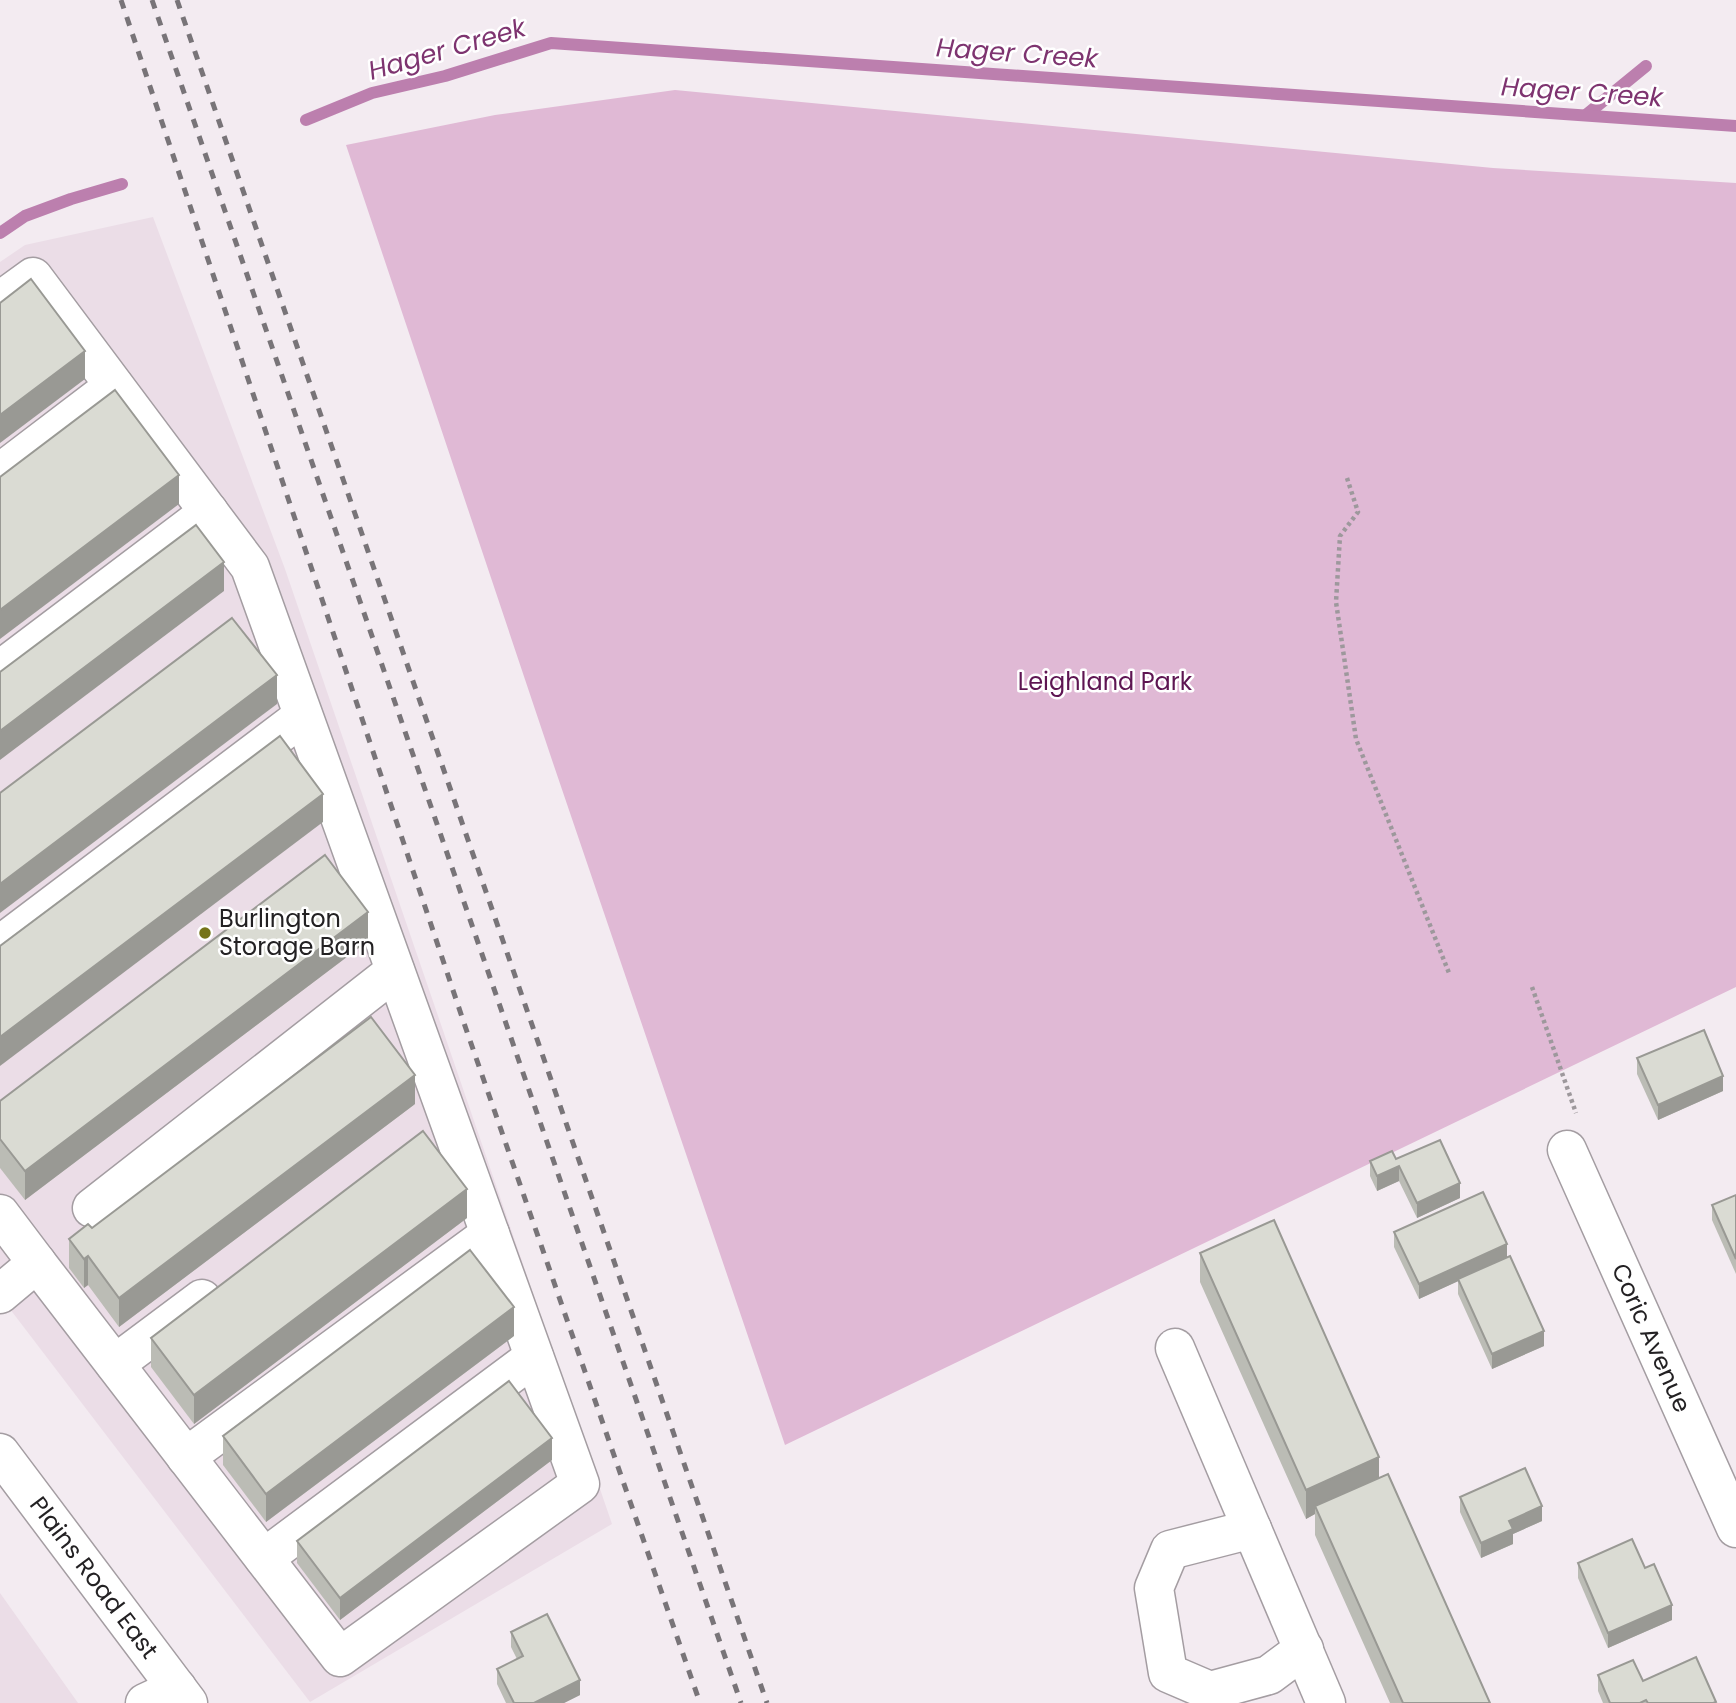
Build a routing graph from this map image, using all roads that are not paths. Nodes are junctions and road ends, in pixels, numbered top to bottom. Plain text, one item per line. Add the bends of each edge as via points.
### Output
1 (0, 301) edge
2 (114, 386) junction
3 (0, 473) edge
4 (209, 512) junction
5 (261, 598) junction
6 (229, 622) edge
7 (0, 670) edge
8 (303, 716) junction
9 (348, 840) junction
10 (315, 865) edge
11 (0, 945) edge
12 (395, 971) junction
13 (447, 1115) junction
14 (414, 1140) edge
15 (1567, 1150) road end
16 (92, 1208) dead end
17 (0, 1213) edge
18 (490, 1234) junction
19 (37, 1263) junction
20 (226, 1281) edge
21 (0, 1294) edge
22 (1175, 1348) dead end
23 (534, 1357) junction
24 (115, 1364) junction
25 (0, 1453) edge
26 (186, 1457) junction
27 (1736, 1528) edge
28 (1252, 1529) junction
29 (264, 1559) junction
30 (1304, 1649) junction
31 (170, 1698) edge
32 (1326, 1703) edge

1 - 2 street via 33,277
2 - 3 street
2 - 4 street
4 - 5 street via 250,567
4 - 7 street
5 - 6 street
5 - 8 street
8 - 9 street
8 - 11 street
9 - 10 street
9 - 12 street
12 - 13 street
12 - 16 street
13 - 14 street
13 - 18 street
15 - 27 street, Coric Avenue
17 - 19 street
18 - 23 street
18 - 26 street
19 - 21 street
19 - 24 street
20 - 24 street
22 - 28 street
23 - 29 street
23 - 29 street via 580,1484 340,1657
24 - 26 street
25 - 31 street, Plains Road East
26 - 29 street
28 - 30 street
28 - 30 street via 1170,1550 1154,1588 1168,1673 1210,1691 1269,1675
30 - 32 street

